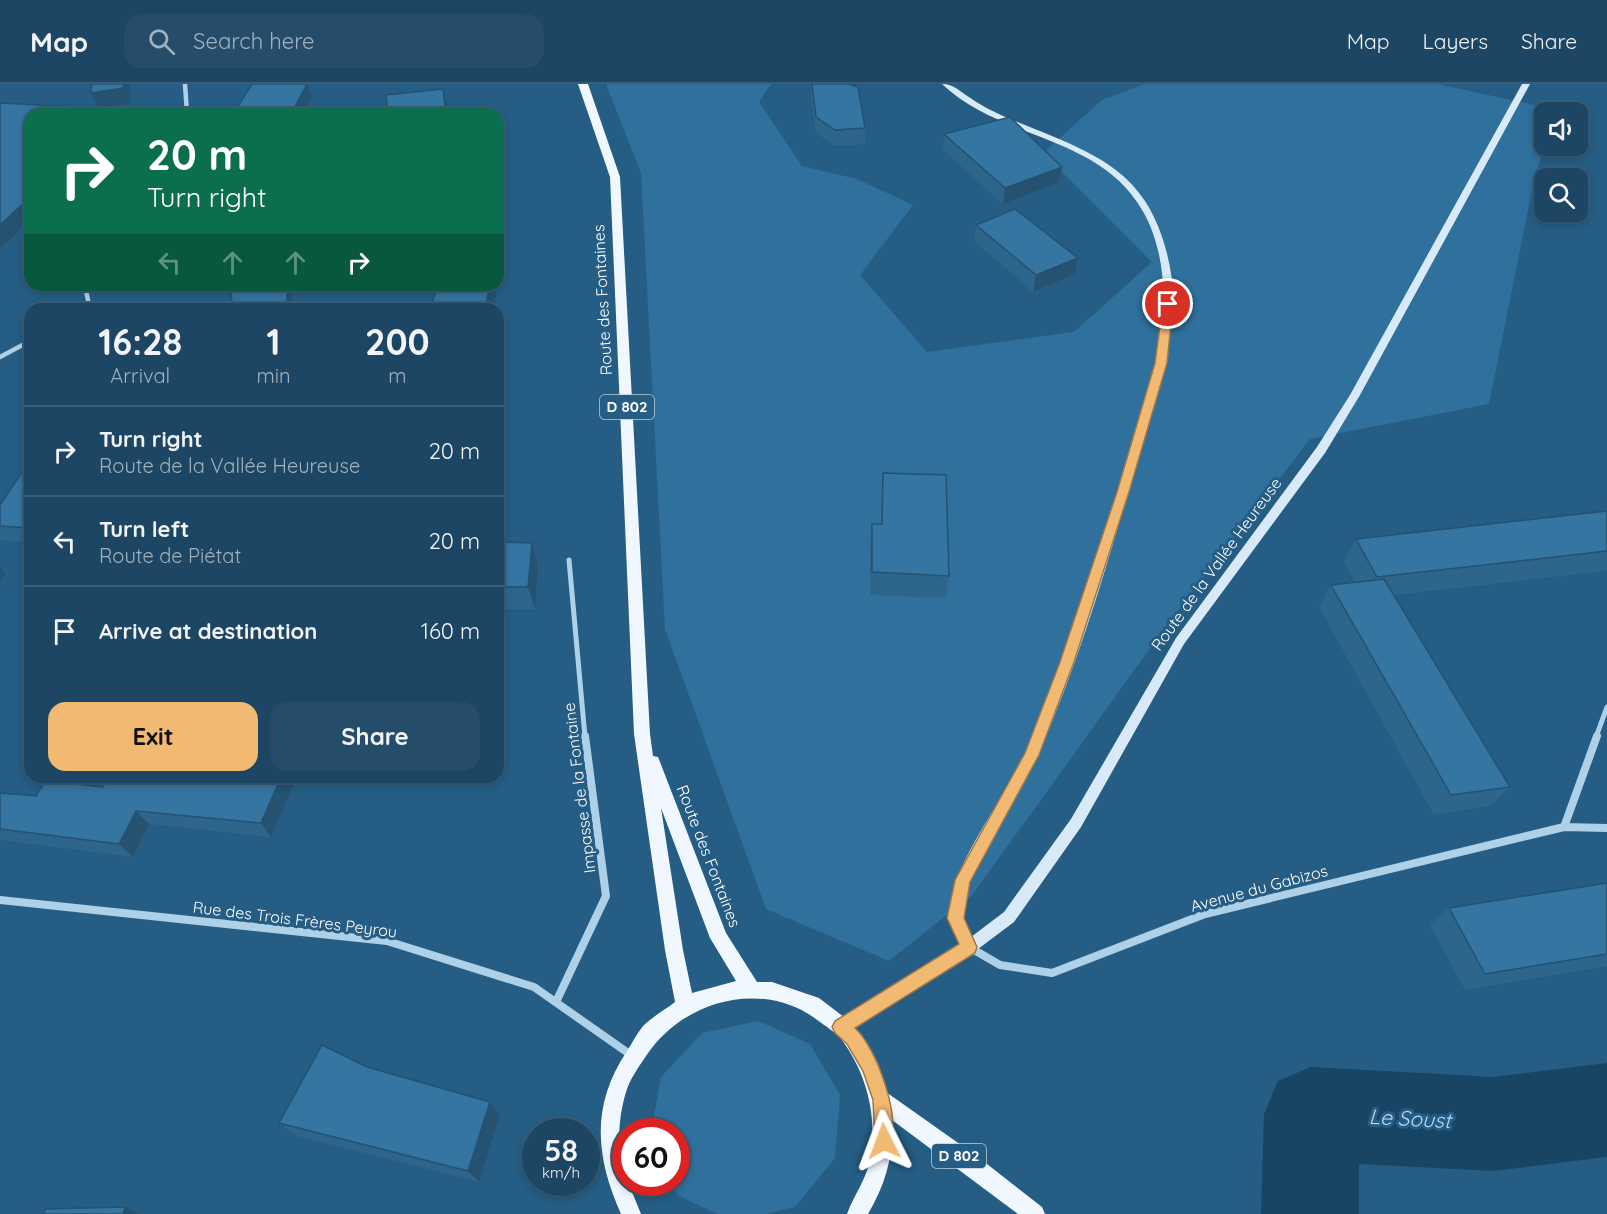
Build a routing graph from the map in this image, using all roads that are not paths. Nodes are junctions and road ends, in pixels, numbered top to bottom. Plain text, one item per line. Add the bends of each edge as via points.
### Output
1 (185, 84) edge
2 (583, 84) edge
3 (946, 84) edge
4 (1526, 84) edge
5 (187, 108) edge
6 (24, 344) edge
7 (0, 357) edge
8 (569, 560) dead end
9 (1607, 707) edge
10 (642, 734) junction
11 (1564, 827) junction
12 (1607, 828) edge
13 (0, 900) edge
14 (969, 947) junction
15 (750, 987) junction
16 (556, 1002) junction
17 (685, 1004) junction
18 (841, 1027) junction
19 (632, 1055) junction
20 (881, 1100) junction
21 (626, 1212) edge
22 (857, 1214) edge
23 (1035, 1214) edge

1 - 5 street
2 - 10 main road, Route des Fontaines / D 802 via 615,177
3 - 14 street via 991,112 1114,169 1142,200 1164,251 1168,304 1161,363 1067,662 1032,755 963,880 956,918
4 - 14 street, Route de la Vallée Heureuse via 1321,450 1180,641 1076,823 1009,917
6 - 7 street
8 - 16 street, Impasse de la Fontaine via 586,745 606,897
9 - 11 street
10 - 15 main road, Route des Fontaines / D 802 via 719,938
10 - 17 main road, Route des Fontaines / D 802
11 - 12 street, Avenue du Gabizos
11 - 14 street, Avenue du Gabizos via 1205,914 1052,973 1000,965
13 - 16 street, Rue des Trois Frères Peyrou via 387,941 534,987
14 - 18 street, Route de la Vallée Heureuse
15 - 17 main road via 717,992
15 - 18 main road via 788,993 823,1010
16 - 19 street, Rue des Trois Frères Peyrou
17 - 19 main road via 656,1025
18 - 20 main road via 871,1067
19 - 21 main road via 615,1093 608,1135
20 - 22 main road via 884,1141 874,1182
20 - 23 main road, D 802

